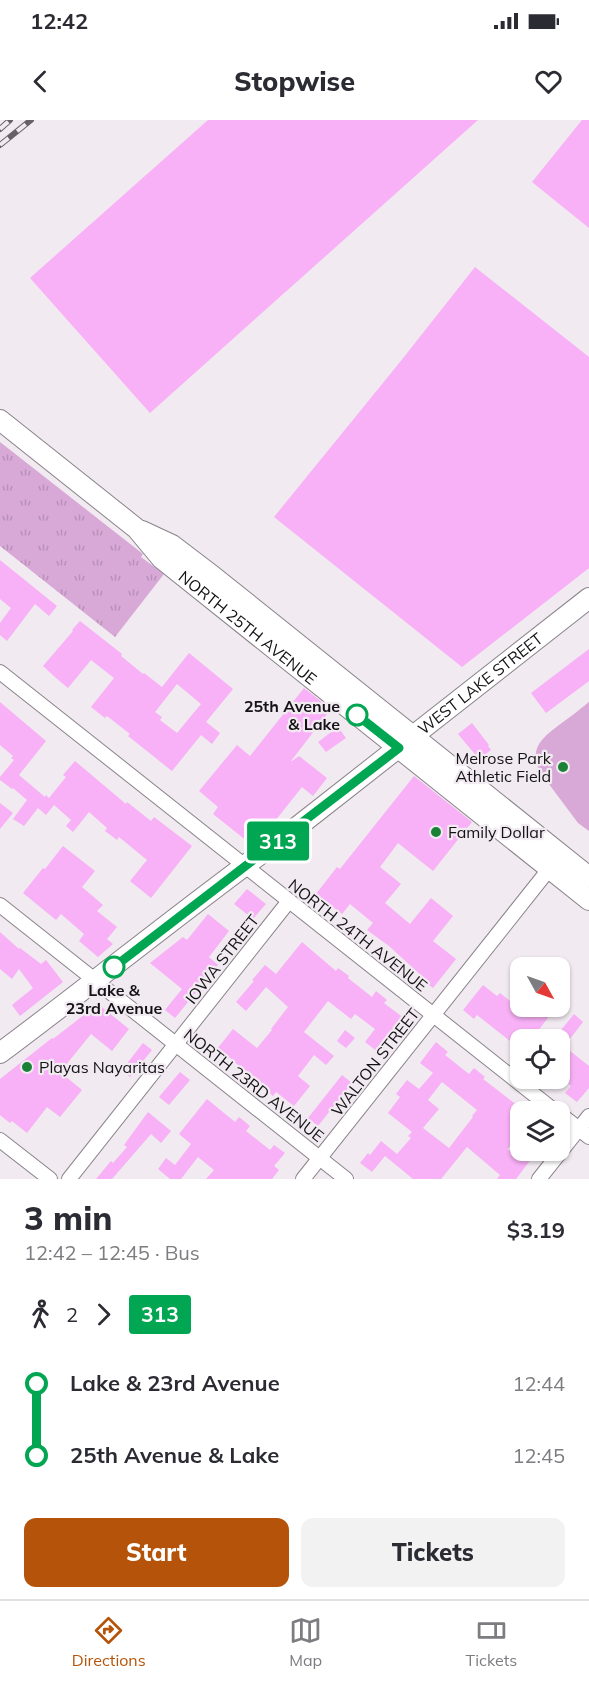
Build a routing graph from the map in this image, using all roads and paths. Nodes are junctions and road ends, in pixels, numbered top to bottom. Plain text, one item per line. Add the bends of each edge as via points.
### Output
1 (0, 420) edge
2 (136, 528) junction
3 (589, 598) edge
4 (0, 672) edge
5 (414, 736) junction
6 (399, 748) junction
7 (562, 853) junction
8 (244, 865) junction
9 (549, 869) junction
10 (589, 877) edge
11 (589, 900) edge
12 (289, 902) junction
13 (0, 905) edge
14 (96, 981) junction
15 (433, 1015) junction
16 (176, 1044) junction
17 (0, 1053) edge
18 (543, 1101) edge
19 (589, 1116) edge
20 (570, 1122) edge
21 (584, 1133) edge
22 (0, 1140) edge
23 (320, 1158) junction
24 (50, 1179) edge
25 (69, 1179) edge
26 (303, 1179) edge
27 (346, 1179) edge
28 (539, 1179) edge

1 - 2 main road, NORTH 25TH AVENUE
2 - 5 main road, NORTH 25TH AVENUE via 172,545
2 - 6 main road, NORTH 25TH AVENUE via 162,559
3 - 5 main road, WEST LAKE STREET
4 - 8 street, NORTH 24TH AVENUE
5 - 6 main road, WEST LAKE STREET
5 - 7 main road, NORTH 25TH AVENUE
6 - 8 main road, WEST LAKE STREET
6 - 9 main road, NORTH 25TH AVENUE
7 - 9 street, WALTON STREET
7 - 10 main road, NORTH 25TH AVENUE
8 - 12 street, NORTH 24TH AVENUE
8 - 14 main road, WEST LAKE STREET
9 - 11 main road, NORTH 25TH AVENUE
9 - 15 street, WALTON STREET
12 - 15 street, NORTH 24TH AVENUE
12 - 16 street, IOWA STREET
13 - 14 street, NORTH 23RD AVENUE
14 - 16 street, NORTH 23RD AVENUE
14 - 17 main road, WEST LAKE STREET
15 - 18 street, NORTH 24TH AVENUE
15 - 23 street, WALTON STREET
16 - 23 street, NORTH 23RD AVENUE
16 - 25 street, IOWA STREET
19 - 21 street
20 - 21 street, NORTH 24TH AVENUE
21 - 28 street
22 - 24 street
23 - 26 street, WALTON STREET
23 - 27 street, NORTH 23RD AVENUE

